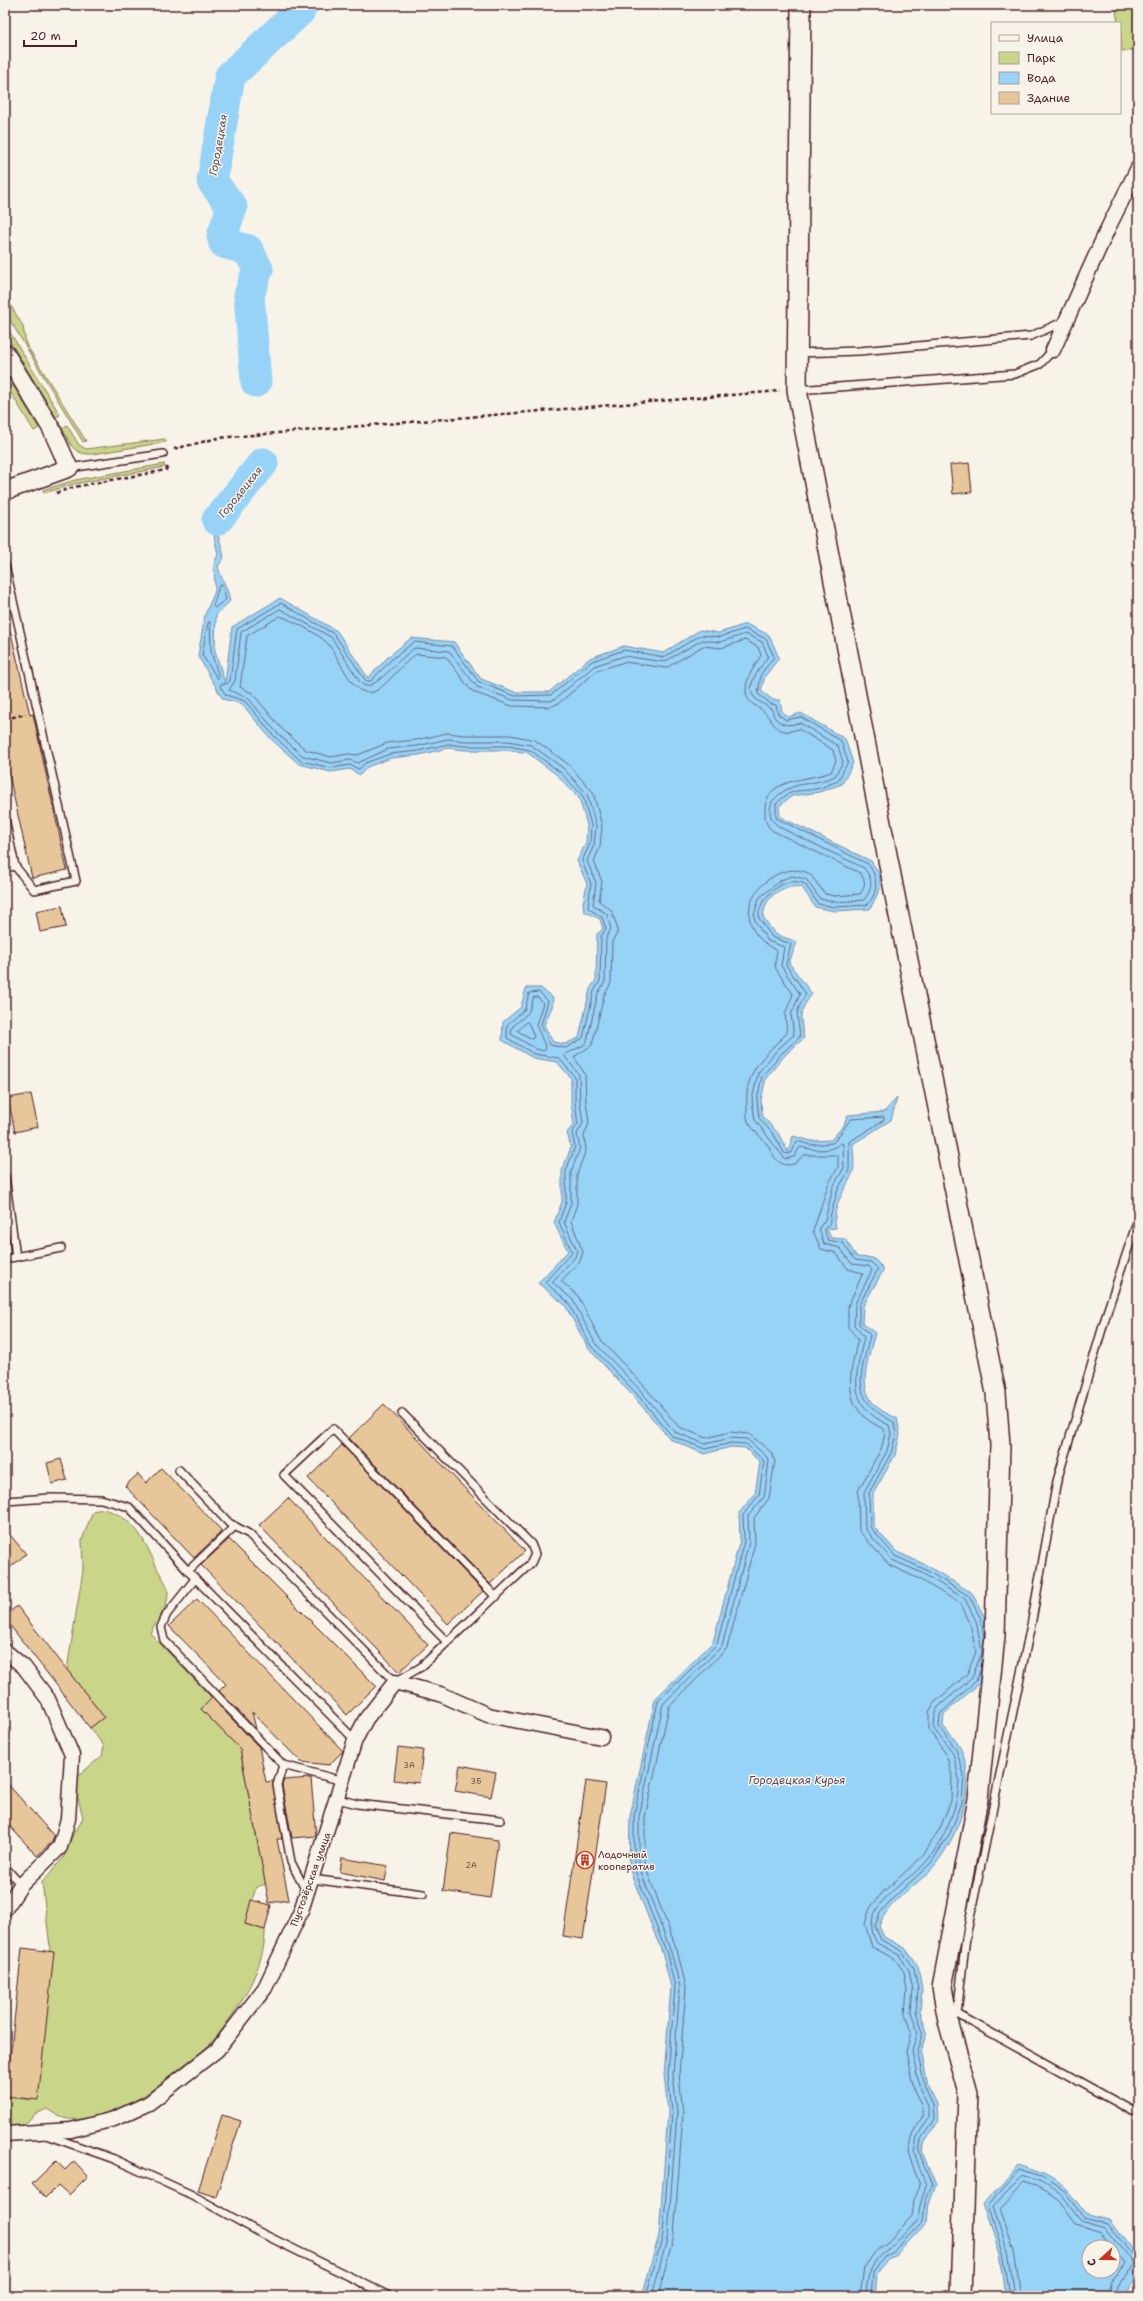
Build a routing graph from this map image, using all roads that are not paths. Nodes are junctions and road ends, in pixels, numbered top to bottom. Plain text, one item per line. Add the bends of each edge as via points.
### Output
1 (801, 5) edge
2 (1137, 174) edge
3 (1067, 319) junction
4 (1053, 350) joint
5 (5, 353) edge
6 (797, 353) junction
7 (797, 390) junction
8 (163, 454) dead end
9 (70, 468) junction
10 (5, 491) edge
11 (5, 565) edge
12 (5, 819) edge
13 (15, 866) junction
14 (5, 868) edge
15 (5, 1176) edge
16 (1138, 1219) edge
17 (61, 1248) dead end
18 (16, 1257) junction
19 (5, 1259) edge
20 (402, 1413) dead end
21 (179, 1470) dead end
22 (5, 1500) edge
23 (235, 1526) junction
24 (188, 1571) junction
25 (195, 1579) junction
26 (496, 1597) junction
27 (447, 1642) junction
28 (5, 1651) edge
29 (395, 1682) junction
30 (601, 1736) dead end
31 (355, 1740) junction
32 (283, 1765) junction
33 (343, 1781) junction
34 (338, 1799) junction
35 (500, 1820) dead end
36 (5, 1867) edge
37 (312, 1879) junction
38 (21, 1885) junction
39 (307, 1893) junction
40 (423, 1894) dead end
41 (5, 1909) edge
42 (1138, 2114) edge
43 (38, 2132) junction
44 (5, 2134) edge
45 (389, 2296) edge
46 (961, 2296) edge

1 - 6 main road
2 - 3 street
3 - 4 street
3 - 6 lane via 1031,336 859,351
4 - 7 lane via 1040,364 1015,374
5 - 9 street via 50,428
6 - 7 main road
7 - 46 main road via 897,906 996,1393 1000,1445 995,1636 978,1800 942,1987 948,2021 968,2094
8 - 9 lane
9 - 10 street
11 - 13 lane via 76,881 34,890
12 - 13 lane
13 - 14 lane
15 - 18 lane
16 - 42 lane via 1108,1308 1057,1481 1032,1620 966,1937 957,2014
17 - 18 lane
18 - 19 lane
20 - 26 lane via 531,1544 535,1554 531,1563
21 - 23 lane via 229,1523
22 - 24 lane via 101,1499 129,1507
23 - 24 lane
23 - 29 lane via 249,1534
24 - 25 lane
25 - 31 lane
25 - 32 lane via 167,1614 161,1627 164,1640
26 - 27 lane
26 - 27 lane via 333,1429 311,1449 284,1475
27 - 29 lane via 421,1667
28 - 38 street via 24,1667 48,1699 72,1754 68,1818 60,1847
29 - 30 street via 440,1694 488,1716
29 - 31 street, Пустозёрская улица via 366,1719
31 - 33 street, Пустозёрская улица
32 - 33 lane
32 - 39 lane via 277,1785 291,1862
33 - 34 street, Пустозёрская улица
34 - 35 lane via 357,1804
34 - 37 street, Пустозёрская улица
36 - 38 lane
37 - 39 street, Пустозёрская улица
37 - 40 lane
38 - 41 street
39 - 43 street, Пустозёрская улица via 265,1988 218,2050 150,2103 107,2121 71,2130
43 - 44 street, Пустозёрская улица
43 - 45 lane via 114,2159 192,2195 257,2231

